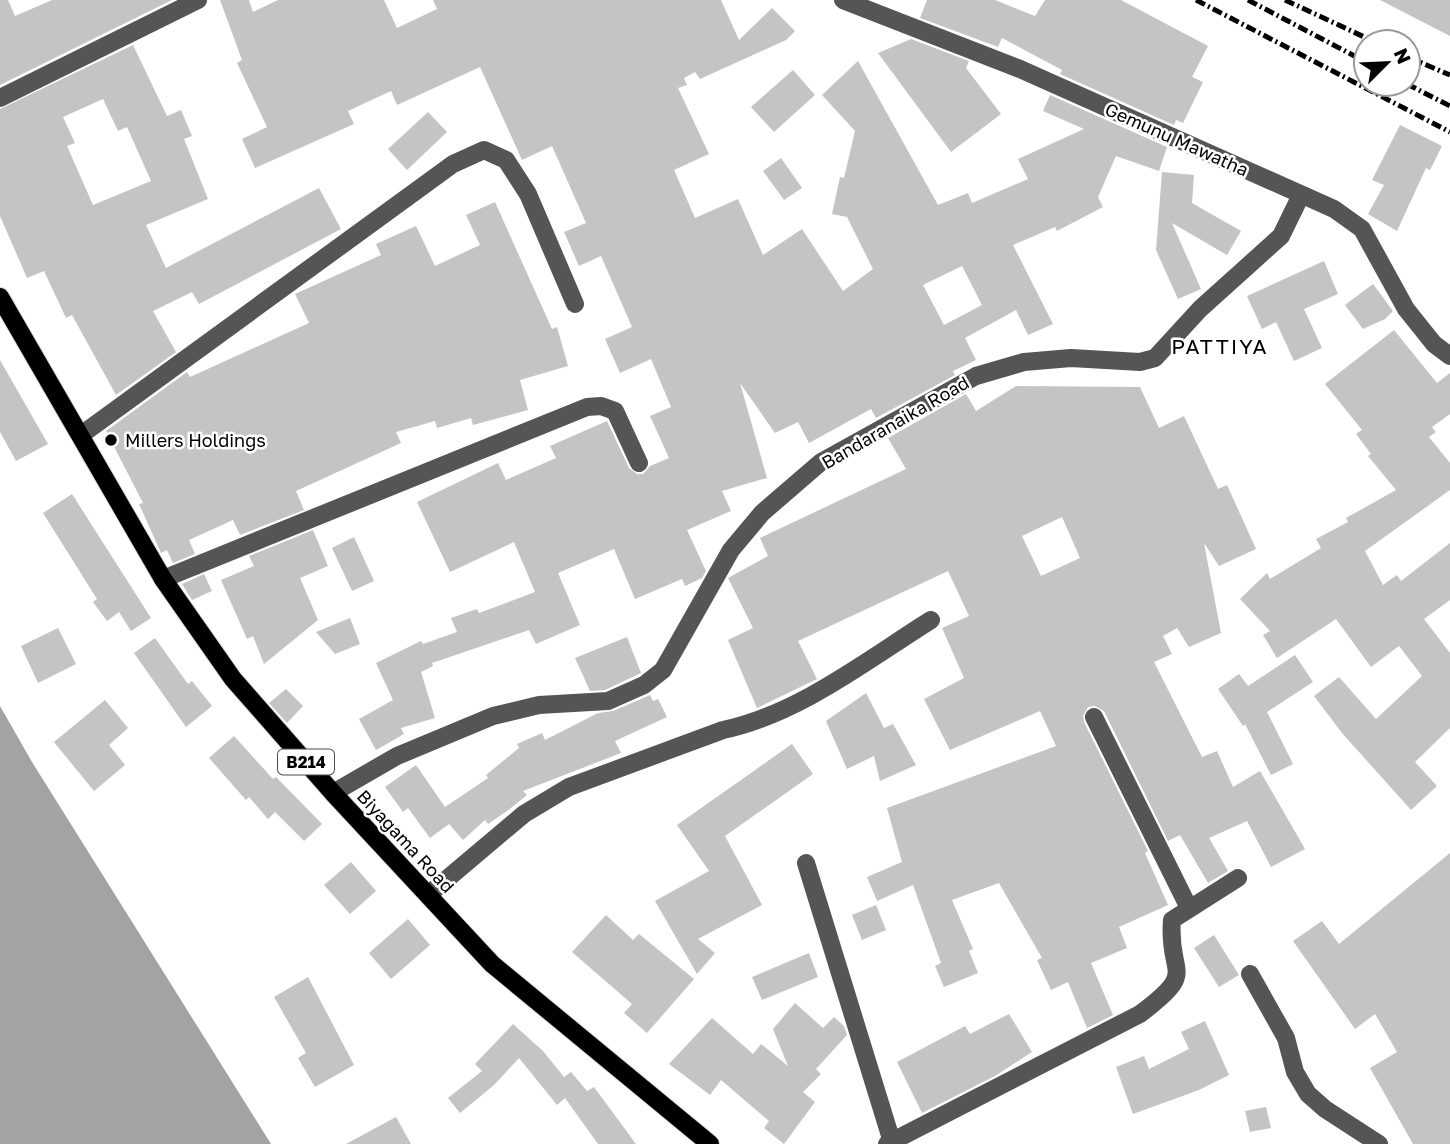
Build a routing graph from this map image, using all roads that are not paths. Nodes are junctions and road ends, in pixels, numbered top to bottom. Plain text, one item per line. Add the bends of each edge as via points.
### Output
1 (198, 0) edge
2 (843, 0) edge
3 (0, 98) edge
4 (1301, 195) junction
5 (0, 297) edge
6 (575, 304) dead end
7 (1450, 356) edge
8 (81, 435) junction
9 (639, 463) dead end
10 (163, 579) junction
11 (931, 620) dead end
12 (1094, 717) dead end
13 (333, 793) junction
14 (806, 863) dead end
15 (1238, 878) dead end
16 (428, 895) junction
17 (1189, 908) junction
18 (1250, 974) dead end
19 (890, 1143) edge
20 (710, 1144) edge
21 (1379, 1144) edge

1 - 3 street
2 - 4 street, Gemunu Mawatha via 1020,69
4 - 7 street, Gemunu Mawatha via 1334,209 1362,229 1406,309
4 - 13 street, Bandaranaika Road via 1281,236 1200,309 1155,358 1140,362 1036,361 976,376 821,462 762,513 731,550 663,670 644,685 608,701 539,705 493,716 397,756
5 - 8 main road, Biyagama Road / B214
6 - 8 street via 528,194 506,160 484,150 453,164
8 - 10 main road, Biyagama Road / B214
9 - 10 street via 615,411 587,407
10 - 13 main road, Biyagama Road / B214 via 233,679
11 - 16 street via 813,694 748,725 569,787 524,814
12 - 17 street
13 - 16 main road, Biyagama Road / B214
14 - 19 street
15 - 17 street
16 - 20 main road, Biyagama Road / B214 via 492,964
17 - 19 street via 1172,920 1179,967 1167,994 1140,1014
18 - 21 street via 1286,1038 1295,1072 1308,1094

